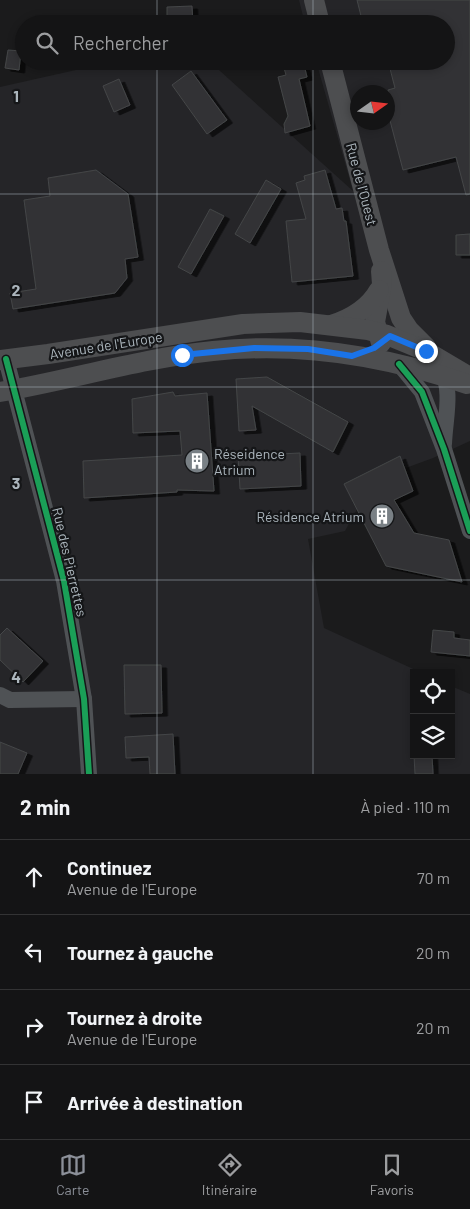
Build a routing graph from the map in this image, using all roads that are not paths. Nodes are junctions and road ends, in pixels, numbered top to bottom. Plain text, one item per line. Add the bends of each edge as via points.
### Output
1 (314, 0) edge
2 (318, 15) edge
3 (332, 70) edge
4 (380, 250) junction
5 (382, 284) junction
6 (401, 318) junction
7 (330, 325) junction
8 (383, 337) junction
9 (352, 356) junction
10 (3, 359) edge
11 (399, 364) junction
12 (438, 366) junction
13 (470, 377) edge
14 (470, 386) edge
15 (7, 391) edge
16 (422, 392) junction
17 (448, 400) junction
18 (444, 449) junction
19 (470, 531) edge
20 (0, 695) edge
21 (84, 699) junction
22 (89, 774) edge

1 - 2 main road
3 - 4 main road, Rue de l'Ouest
4 - 5 main road
4 - 6 main road
5 - 7 main road via 364,308 346,320
5 - 8 main road via 375,316
6 - 8 main road
6 - 12 main road
7 - 8 main road, Avenue de l'Europe
7 - 10 main road, Avenue de l'Europe via 300,322 243,324
8 - 9 main road via 366,352
8 - 11 main road via 386,352
8 - 12 main road, Avenue de l'Europe via 409,343
9 - 11 main road, Avenue de l'Europe
9 - 15 main road, Avenue de l'Europe via 308,349 213,351
10 - 15 street, Rue des Pierrettes
11 - 12 main road, Avenue de l'Europe
11 - 16 street
12 - 13 main road, Avenue de l'Europe
12 - 14 main road, Avenue de l'Europe
12 - 16 street
12 - 17 street
14 - 17 street via 457,390
15 - 21 street, Rue des Pierrettes via 64,581
16 - 18 street
17 - 18 street
18 - 19 street
20 - 21 street via 10,700
21 - 22 street, Rue des Pierrettes

